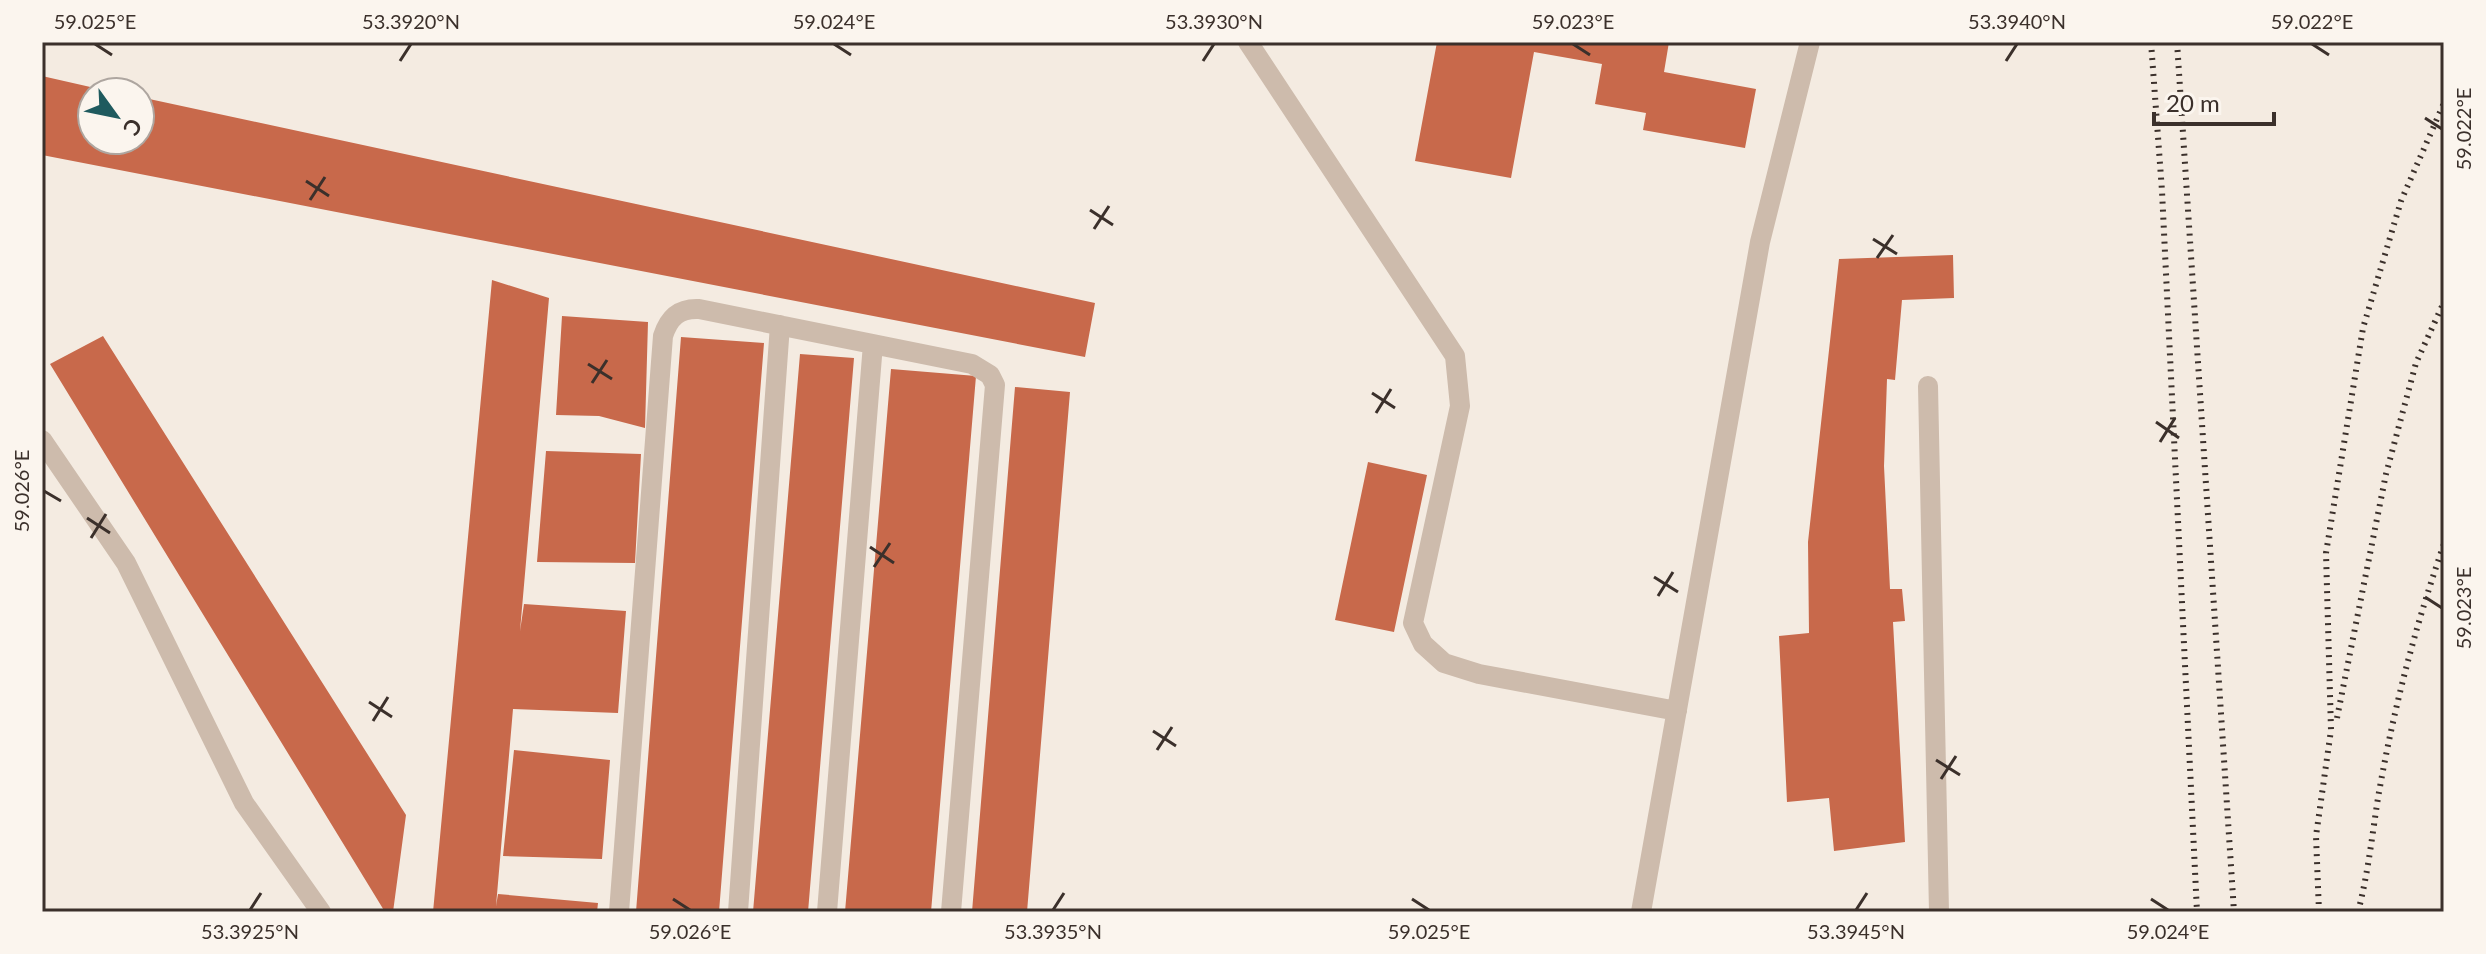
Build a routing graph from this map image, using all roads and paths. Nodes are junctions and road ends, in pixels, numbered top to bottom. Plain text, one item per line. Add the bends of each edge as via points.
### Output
1 (1248, 42) edge
2 (1810, 42) edge
3 (780, 325) junction
4 (873, 344) junction
5 (1928, 386) dead end
6 (42, 440) edge
7 (1677, 711) junction
8 (321, 912) edge
9 (619, 912) edge
10 (738, 912) edge
11 (827, 912) edge
12 (951, 912) edge
13 (1641, 912) edge
14 (1939, 912) edge

1 - 7 lane via 1455,356 1460,406 1413,623 1423,644 1444,663 1479,674
2 - 7 lane via 1760,242
3 - 4 lane
3 - 9 lane via 687,309 675,314 663,336
3 - 10 lane
4 - 11 lane
4 - 12 lane via 972,364 990,375 995,385
5 - 14 lane
6 - 8 lane via 126,563 244,803
7 - 13 lane

